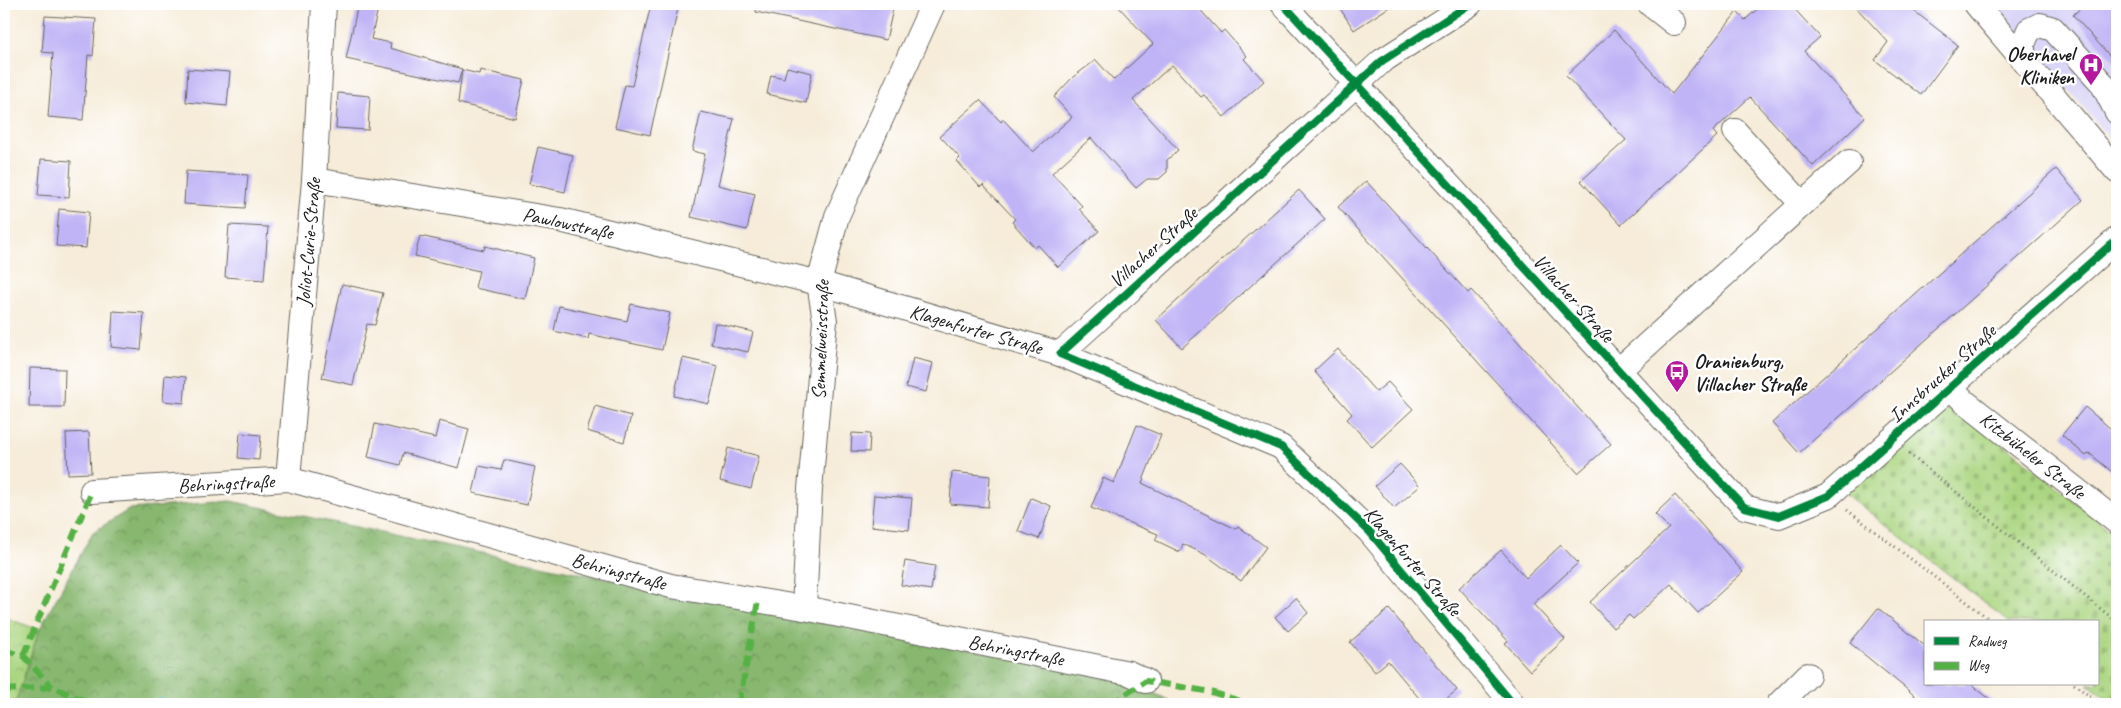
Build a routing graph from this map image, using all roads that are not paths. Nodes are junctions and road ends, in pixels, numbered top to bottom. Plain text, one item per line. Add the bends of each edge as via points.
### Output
1 (324, 4) edge
2 (933, 4) edge
3 (1283, 4) edge
4 (1470, 4) edge
5 (1650, 4) edge
6 (1976, 4) edge
7 (1674, 23) dead end
8 (2023, 57) junction
9 (1356, 84) junction
10 (2117, 112) edge
11 (1735, 131) dead end
12 (1849, 162) dead end
13 (2117, 171) edge
14 (314, 180) junction
15 (1802, 204) junction
16 (2117, 239) edge
17 (819, 283) junction
18 (1060, 354) junction
19 (1618, 370) junction
20 (1950, 387) junction
21 (288, 480) junction
22 (92, 492) dead end
23 (1779, 516) joint
24 (2117, 522) edge
25 (804, 608) junction
26 (1808, 674) dead end
27 (1146, 681) dead end
28 (1512, 704) edge
29 (1779, 704) edge

1 - 14 street, Joliot-Curie-Straße
2 - 17 street, Semmelweisstraße via 837,216
3 - 9 street, Villacher Straße
4 - 9 street via 1382,61
5 - 7 street
6 - 8 street
8 - 10 street via 2023,44 2029,30 2040,25 2053,29 2102,83
8 - 13 street
9 - 18 street, Villacher Straße
9 - 19 street, Villacher Straße
11 - 15 street
12 - 15 street
14 - 17 street, Pawlowstraße via 560,220
14 - 21 street, Joliot-Curie-Straße
15 - 19 street
16 - 20 street, Innsbrucker Straße
17 - 18 street, Klagenfurter Straße
17 - 25 street, Semmelweisstraße via 825,321 810,489
18 - 28 street, Klagenfurter Straße via 1281,447 1369,531
19 - 23 street, Villacher Straße via 1744,507
20 - 23 street, Innsbrucker Straße via 1828,496
20 - 24 street, Kitzbüheler Straße
21 - 22 street, Behringstraße
21 - 25 street, Behringstraße via 671,586
25 - 27 street, Behringstraße via 1129,673
26 - 29 street

